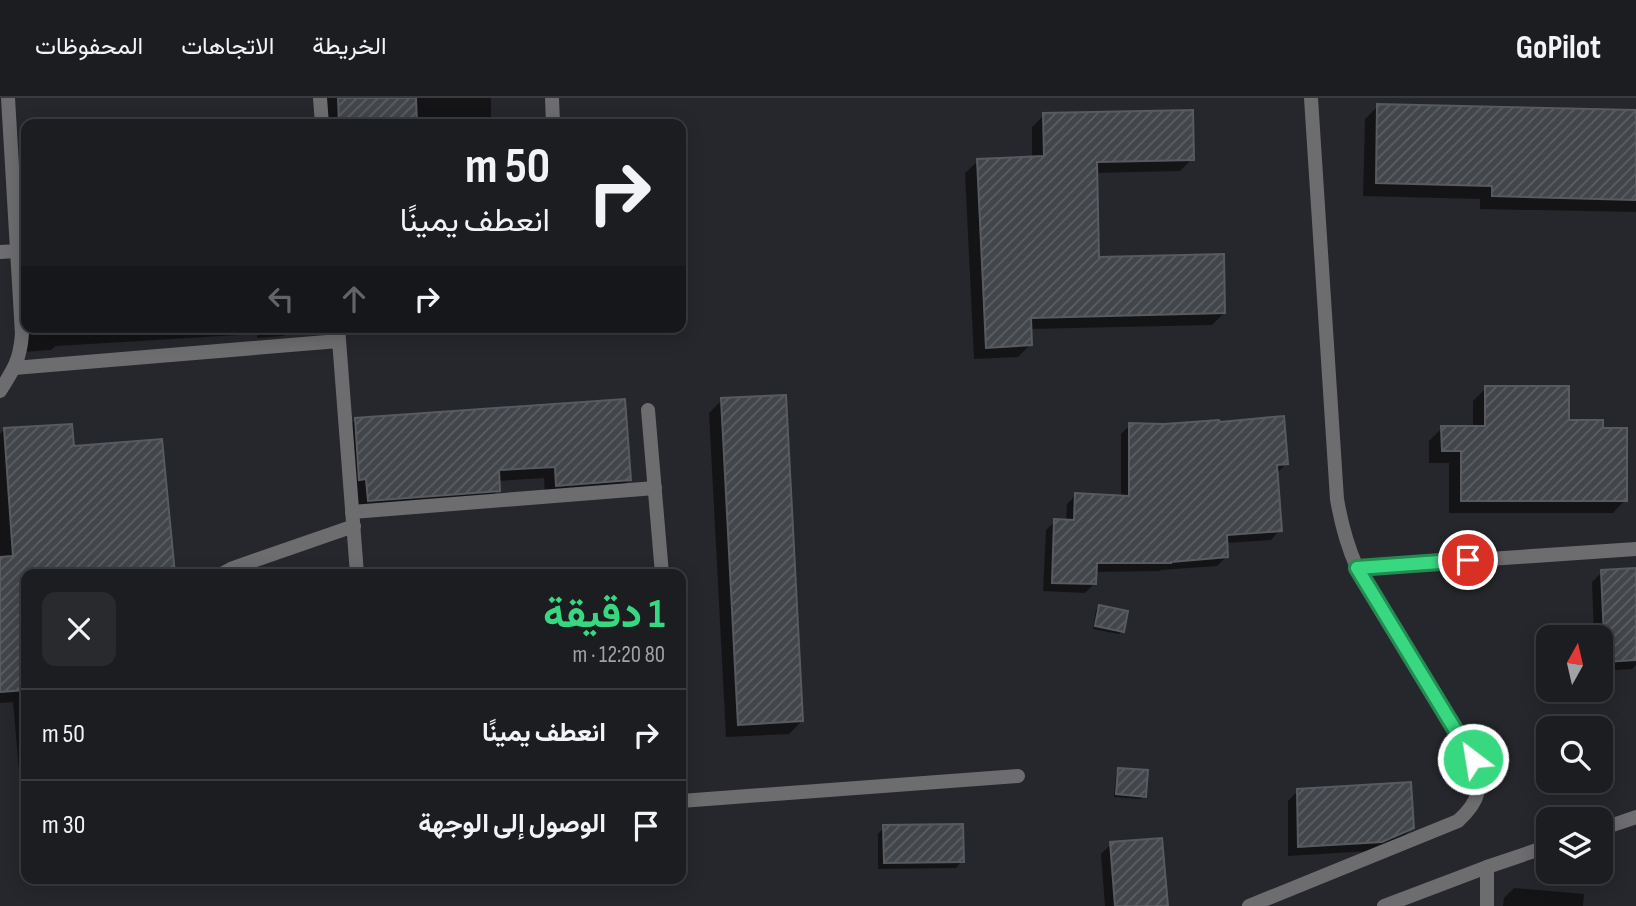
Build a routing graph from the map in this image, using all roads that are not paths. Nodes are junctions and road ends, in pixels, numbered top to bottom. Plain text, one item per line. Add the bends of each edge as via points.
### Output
1 (8, 98) edge
2 (320, 98) edge
3 (552, 98) edge
4 (1311, 98) edge
5 (322, 119) edge
6 (553, 119) edge
7 (21, 230) edge
8 (18, 251) junction
9 (0, 252) edge
10 (21, 313) edge
11 (22, 333) edge
12 (339, 334) edge
13 (14, 368) junction
14 (0, 391) edge
15 (648, 410) dead end
16 (655, 488) junction
17 (353, 519) junction
18 (1636, 549) edge
19 (1357, 568) junction
20 (231, 569) edge
21 (357, 569) edge
22 (662, 569) edge
23 (1018, 776) dead end
24 (686, 801) edge
25 (1636, 817) edge
26 (1613, 825) edge
27 (1536, 850) edge
28 (1487, 867) junction
29 (1249, 906) edge
30 (1384, 906) edge
31 (1487, 906) edge

1 - 7 street
2 - 5 street
3 - 6 street
4 - 19 street via 1337,499
7 - 8 street
8 - 9 street
8 - 10 street
11 - 13 street
12 - 13 street
12 - 17 street
13 - 14 street
15 - 16 street
16 - 17 street
16 - 22 street
17 - 20 street
17 - 21 street
18 - 19 street
19 - 29 street via 1473,759 1478,794 1458,821
23 - 24 street
25 - 26 street
27 - 28 street
28 - 30 street
28 - 31 street

